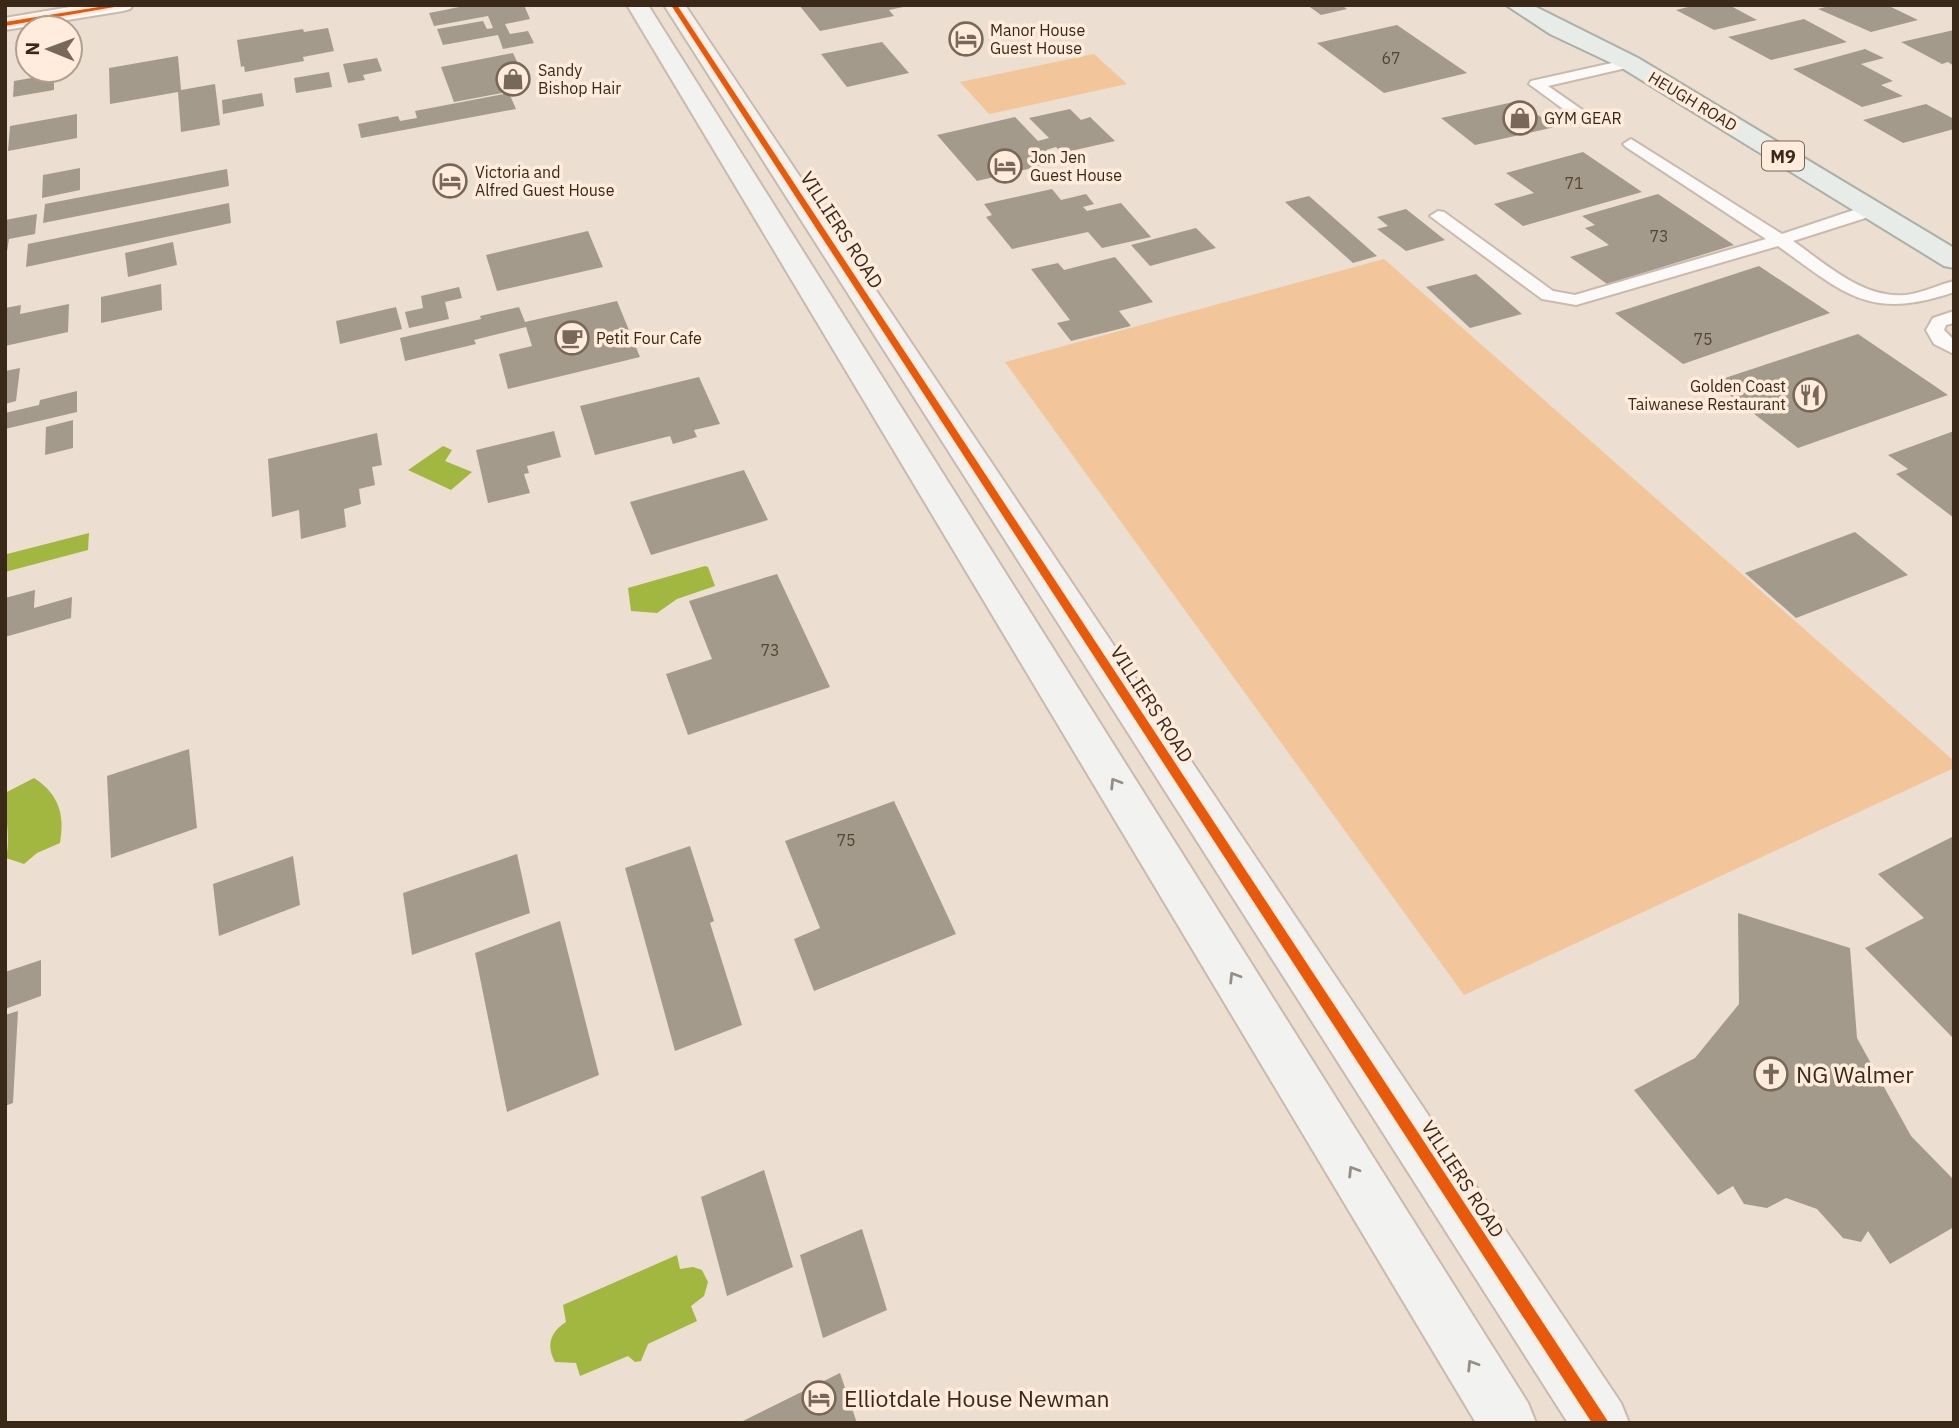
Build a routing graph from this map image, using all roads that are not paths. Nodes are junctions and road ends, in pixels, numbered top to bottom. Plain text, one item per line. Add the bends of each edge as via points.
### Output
1 (122, 5) edge
2 (637, 5) edge
3 (674, 5) edge
4 (1516, 5) edge
5 (1578, 14) dead end
6 (5, 24) edge
7 (1620, 58) junction
8 (1586, 119) dead end
9 (1631, 144) dead end
10 (1872, 209) junction
11 (1438, 216) dead end
12 (1780, 240) junction
13 (1954, 260) edge
14 (1954, 286) edge
15 (1954, 316) edge
16 (1954, 348) edge
17 (899, 349) junction
18 (855, 361) junction
19 (1508, 1423) edge
20 (1601, 1423) edge

1 - 6 street
2 - 18 street
3 - 17 street, VILLIERS ROAD
4 - 7 main road, HEUGH ROAD / M9
5 - 7 main road, HEUGH ROAD / M9
7 - 8 lane via 1536,84
7 - 10 main road, HEUGH ROAD / M9
9 - 12 lane
10 - 12 lane
10 - 13 main road, HEUGH ROAD / M9
11 - 12 lane via 1548,295 1576,300
12 - 14 lane via 1865,296 1905,301
15 - 16 lane via 1940,321 1935,330
17 - 18 street
17 - 20 street, VILLIERS ROAD
19 -> 18 street

